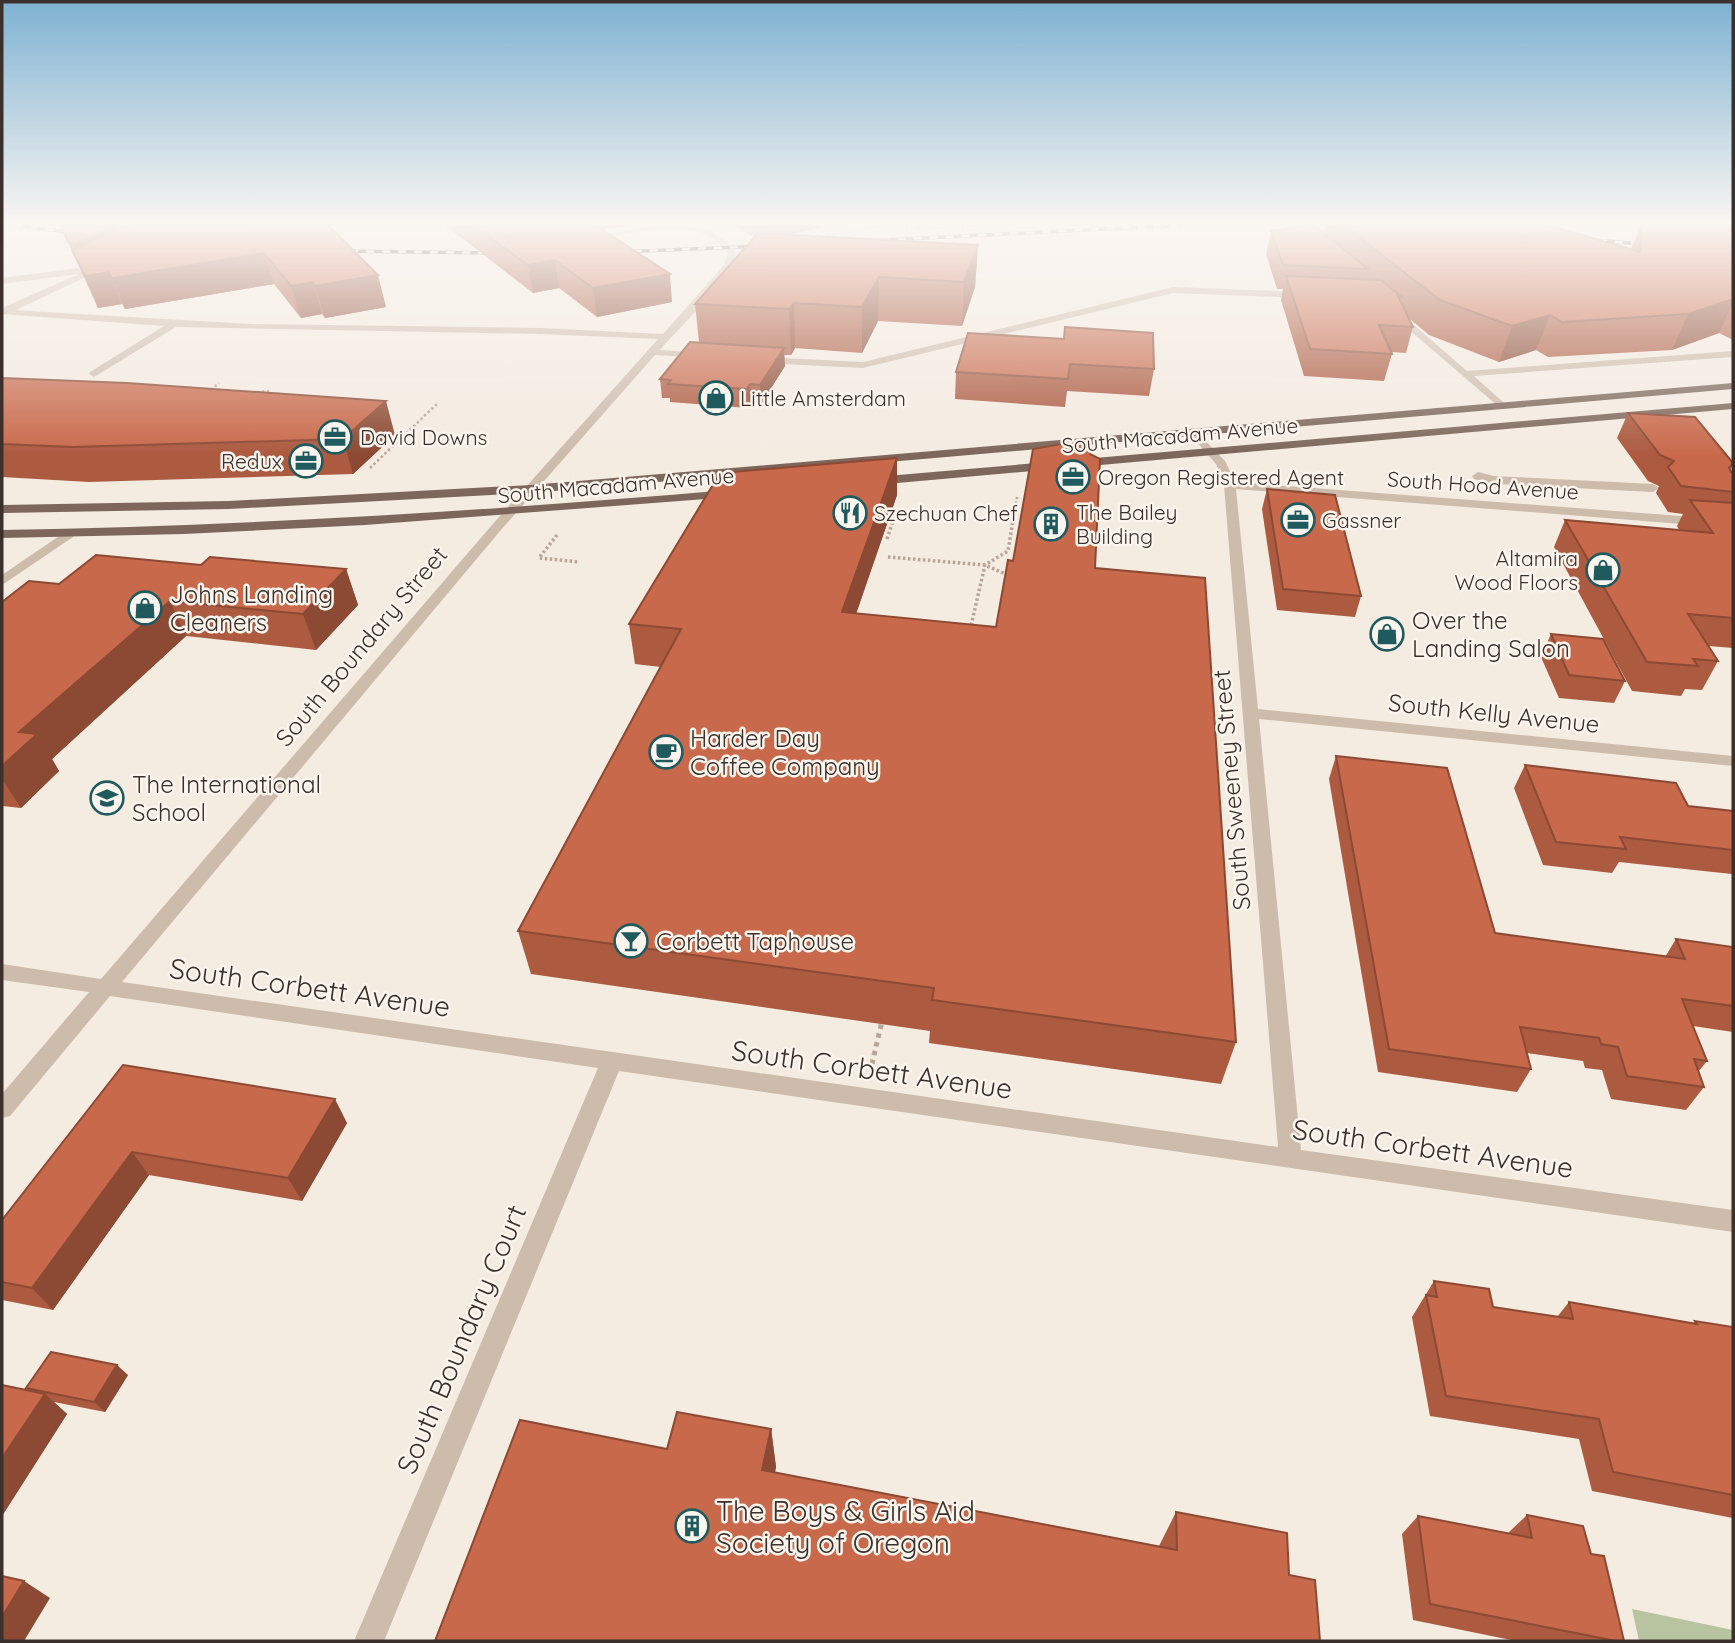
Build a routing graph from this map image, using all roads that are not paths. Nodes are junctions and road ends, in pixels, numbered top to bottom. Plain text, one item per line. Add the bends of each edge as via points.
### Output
1 (24, 302) edge
2 (697, 302) edge
3 (1125, 302) edge
4 (1388, 307) edge
5 (4, 311) edge
6 (176, 323) junction
7 (664, 337) junction
8 (651, 352) junction
9 (1733, 354) edge
10 (711, 356) edge
11 (745, 359) edge
12 (94, 374) dead end
13 (1466, 374) junction
14 (1733, 386) edge
15 (1499, 404) junction
16 (1733, 406) edge
17 (1193, 431) junction
18 (1210, 452) junction
19 (1478, 476) dead end
20 (867, 482) edge
21 (1230, 485) junction
22 (1653, 488) dead end
23 (530, 489) junction
24 (745, 493) edge
25 (2, 509) edge
26 (508, 514) junction
27 (1733, 524) edge
28 (2, 534) edge
29 (68, 534) junction
30 (2, 581) edge
31 (1249, 713) junction
32 (1733, 761) edge
33 (2, 972) edge
34 (106, 987) junction
35 (612, 1062) junction
36 (2, 1109) edge
37 (1290, 1157) junction
38 (1733, 1221) edge
39 (369, 1641) edge

1 - 5 street
2 - 7 street, South Boundary Street
3 - 11 street via 863,365
4 - 13 street
5 - 6 street
6 - 7 street via 566,330
6 - 12 street
7 - 8 street, South Boundary Street
8 - 10 street
8 - 23 street, South Boundary Street
9 - 13 street
13 - 15 street
14 - 15 main road, South Macadam Avenue
15 - 17 main road, South Macadam Avenue
16 - 18 main road, South Macadam Avenue
17 - 18 street, South Sweeney Street
17 - 23 main road, South Macadam Avenue
18 - 20 main road, South Macadam Avenue
18 - 21 street, South Sweeney Street via 1225,469
19 - 22 street
21 - 27 street, South Hood Avenue
21 - 31 street, South Sweeney Street
23 - 25 main road, South Macadam Avenue via 229,505
23 - 26 street, South Boundary Street
24 - 26 main road, South Macadam Avenue
26 - 29 main road, South Macadam Avenue
26 - 34 street, South Boundary Street
28 - 29 main road, South Macadam Avenue
29 - 30 street
31 - 32 street, South Kelly Avenue
31 - 37 street, South Sweeney Street
33 - 34 street, South Corbett Avenue
34 - 35 street, South Corbett Avenue
34 - 36 street, South Boundary Street
35 - 37 street, South Corbett Avenue
35 - 39 street, South Boundary Court
37 - 38 street, South Corbett Avenue

